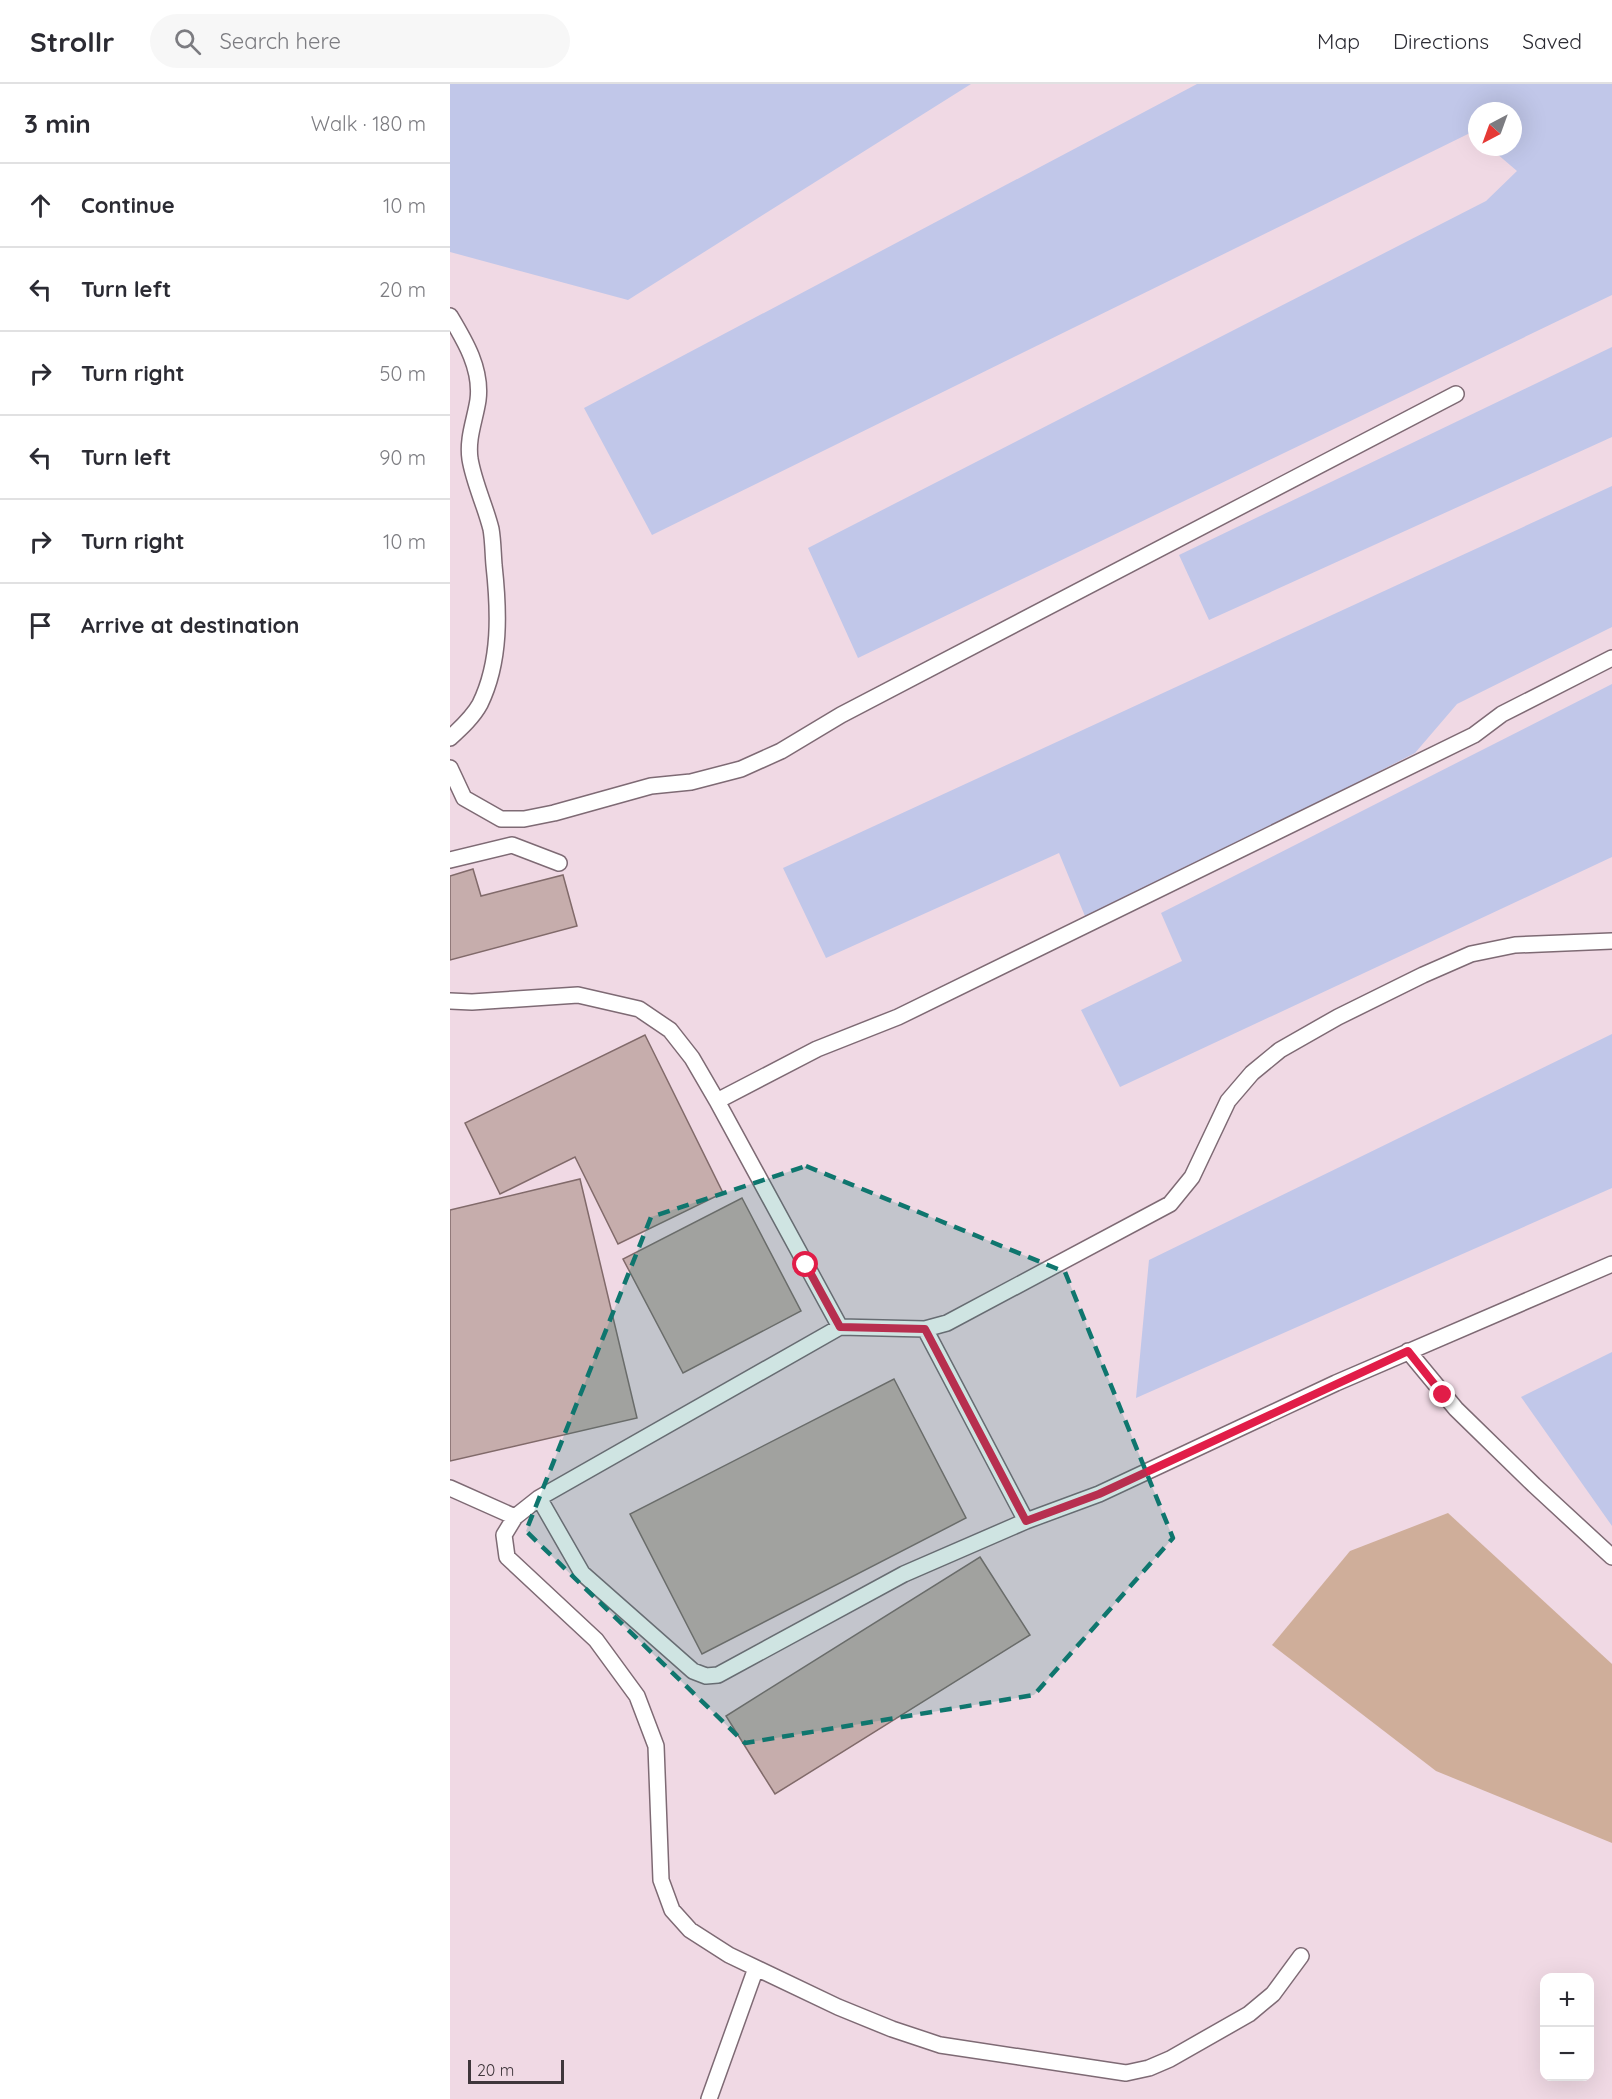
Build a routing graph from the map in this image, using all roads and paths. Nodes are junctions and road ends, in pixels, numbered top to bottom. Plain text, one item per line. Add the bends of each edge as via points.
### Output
1 (450, 316) edge
2 (1456, 394) dead end
3 (1612, 658) edge
4 (450, 738) edge
5 (450, 768) edge
6 (450, 860) edge
7 (559, 863) dead end
8 (1612, 941) edge
9 (450, 1001) edge
10 (717, 1101) junction
11 (1612, 1264) edge
12 (840, 1327) junction
13 (925, 1329) junction
14 (1408, 1351) junction
15 (450, 1488) edge
16 (539, 1498) junction
17 (515, 1517) junction
18 (1026, 1521) junction
19 (1612, 1557) edge
20 (1301, 1956) dead end
21 (756, 1968) junction
22 (710, 2099) edge

1 - 4 lane via 478,374 470,456 491,529 498,602 497,641 490,676 479,705
2 - 5 lane via 841,715 781,751 741,768 524,819 501,819 464,798
3 - 10 lane via 1502,714 1474,735 909,1012 817,1049
6 - 7 lane via 512,845
8 - 13 lane via 1515,945 1471,954 1338,1017 1280,1050 1252,1073 1228,1101 1192,1177 1170,1204 947,1323
9 - 10 lane via 578,995 639,1009 670,1030
10 - 12 lane
11 - 14 lane
12 - 13 lane
12 - 16 lane
13 - 18 lane
14 - 18 lane via 1099,1494
14 - 19 lane via 1456,1409
15 - 17 lane
16 - 17 lane
16 - 18 lane via 582,1573 693,1671 706,1676 718,1675 904,1574
17 - 21 lane via 504,1535 507,1557 596,1640 637,1696 656,1746 661,1880 672,1910 690,1930
20 - 21 lane via 1273,1994 1249,2014 1170,2060 1126,2073 940,2045 838,2007
21 - 22 lane

